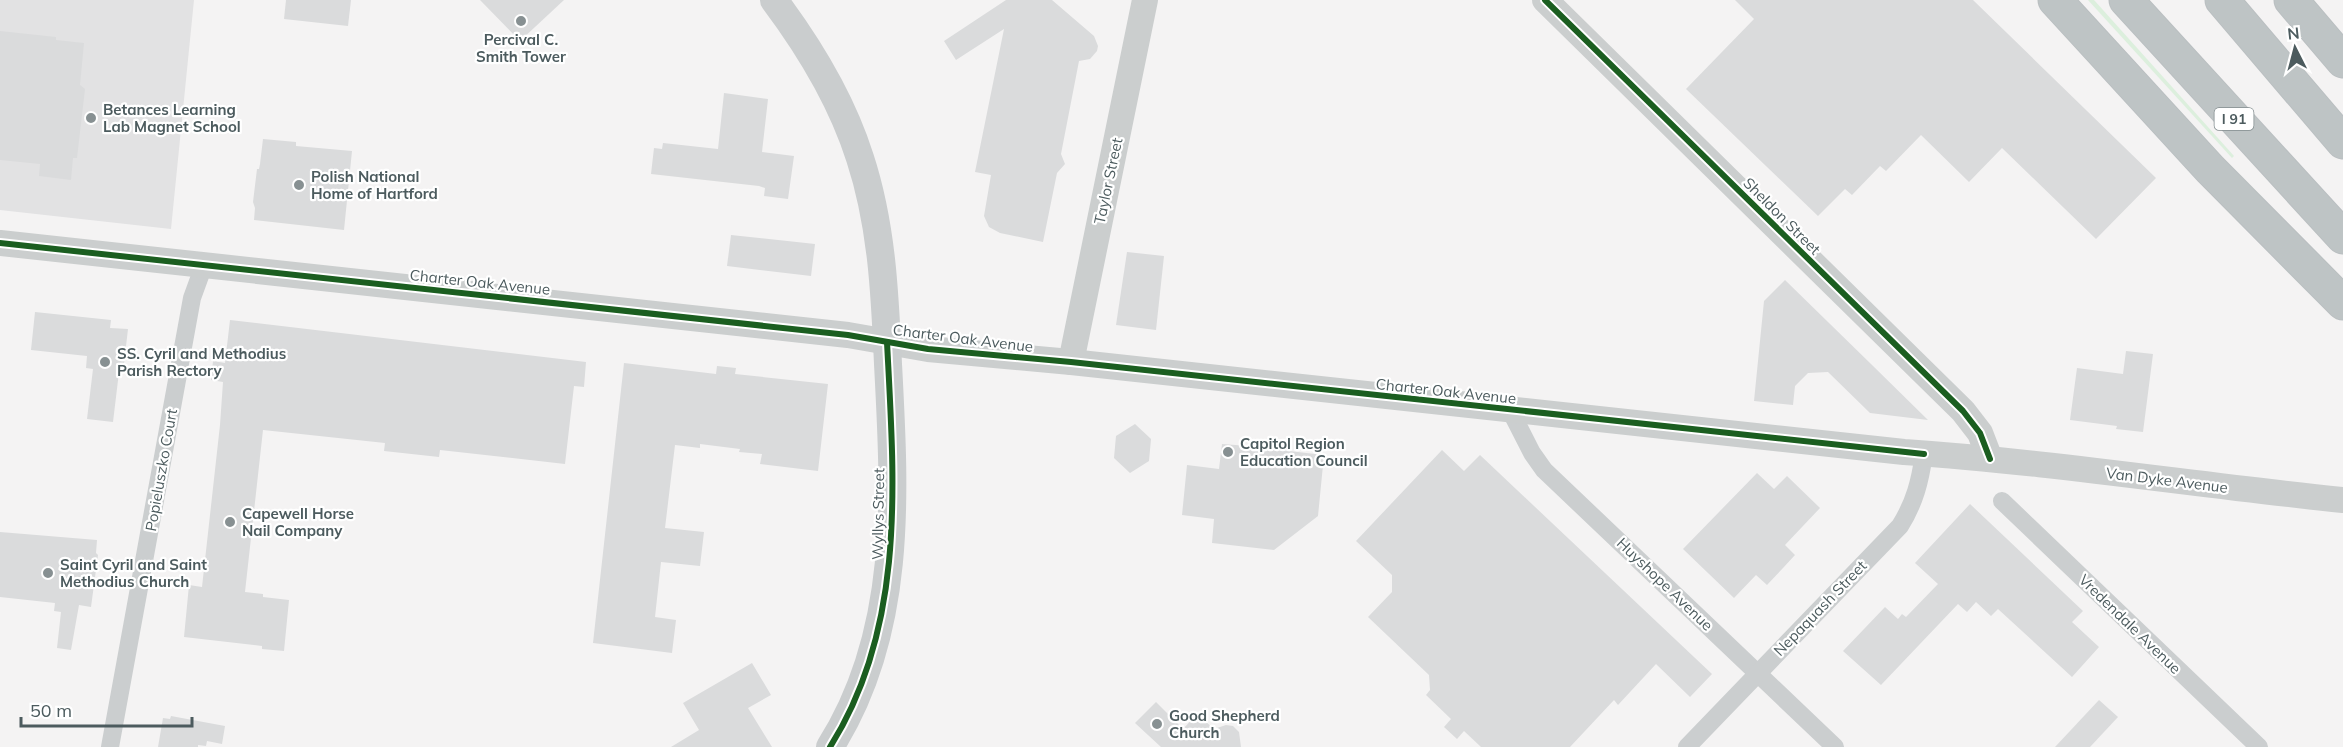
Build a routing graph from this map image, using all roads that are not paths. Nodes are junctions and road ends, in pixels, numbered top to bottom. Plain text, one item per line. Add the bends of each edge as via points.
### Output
1 (774, 0) edge
2 (1145, 0) edge
3 (1545, 0) edge
4 (2055, 0) edge
5 (2126, 0) edge
6 (2222, 0) edge
7 (2292, 0) edge
8 (2343, 61) edge
9 (2343, 142) edge
10 (2343, 237) edge
11 (0, 243) edge
12 (204, 265) junction
13 (2343, 303) edge
14 (887, 342) junction
15 (1071, 362) junction
16 (1510, 410) junction
17 (1924, 454) junction
18 (1990, 459) junction
19 (2002, 501) dead end
20 (2343, 501) edge
21 (1757, 672) junction
22 (110, 747) edge
23 (830, 747) edge
24 (1687, 747) edge
25 (1835, 747) edge
26 (2259, 747) edge

1 - 14 main road, Wyllys Street via 830,86 860,157 879,241
2 - 15 street, Taylor Street
3 - 18 street, Sheldon Street via 1963,411 1978,429
4 - 13 highway via 2217,177
5 - 10 highway, I 91
6 - 9 highway
7 - 8 highway
11 - 12 street, Charter Oak Avenue
12 - 14 street, Charter Oak Avenue
12 - 22 street, Popieluszko Court via 192,298
14 - 15 street, Charter Oak Avenue
14 - 23 main road, Wyllys Street via 892,409 892,538 886,598 871,658 843,727
15 - 16 street, Charter Oak Avenue
16 - 17 street, Charter Oak Avenue
16 - 21 street, Huyshope Avenue via 1544,470
17 - 18 street, Charter Oak Avenue
17 - 21 street, Nepaquash Street via 1920,484 1900,526
18 - 20 street, Van Dyke Avenue
19 - 26 street, Vredendale Avenue
21 - 24 street, Nepaquash Street
21 - 25 street, Huyshope Avenue

